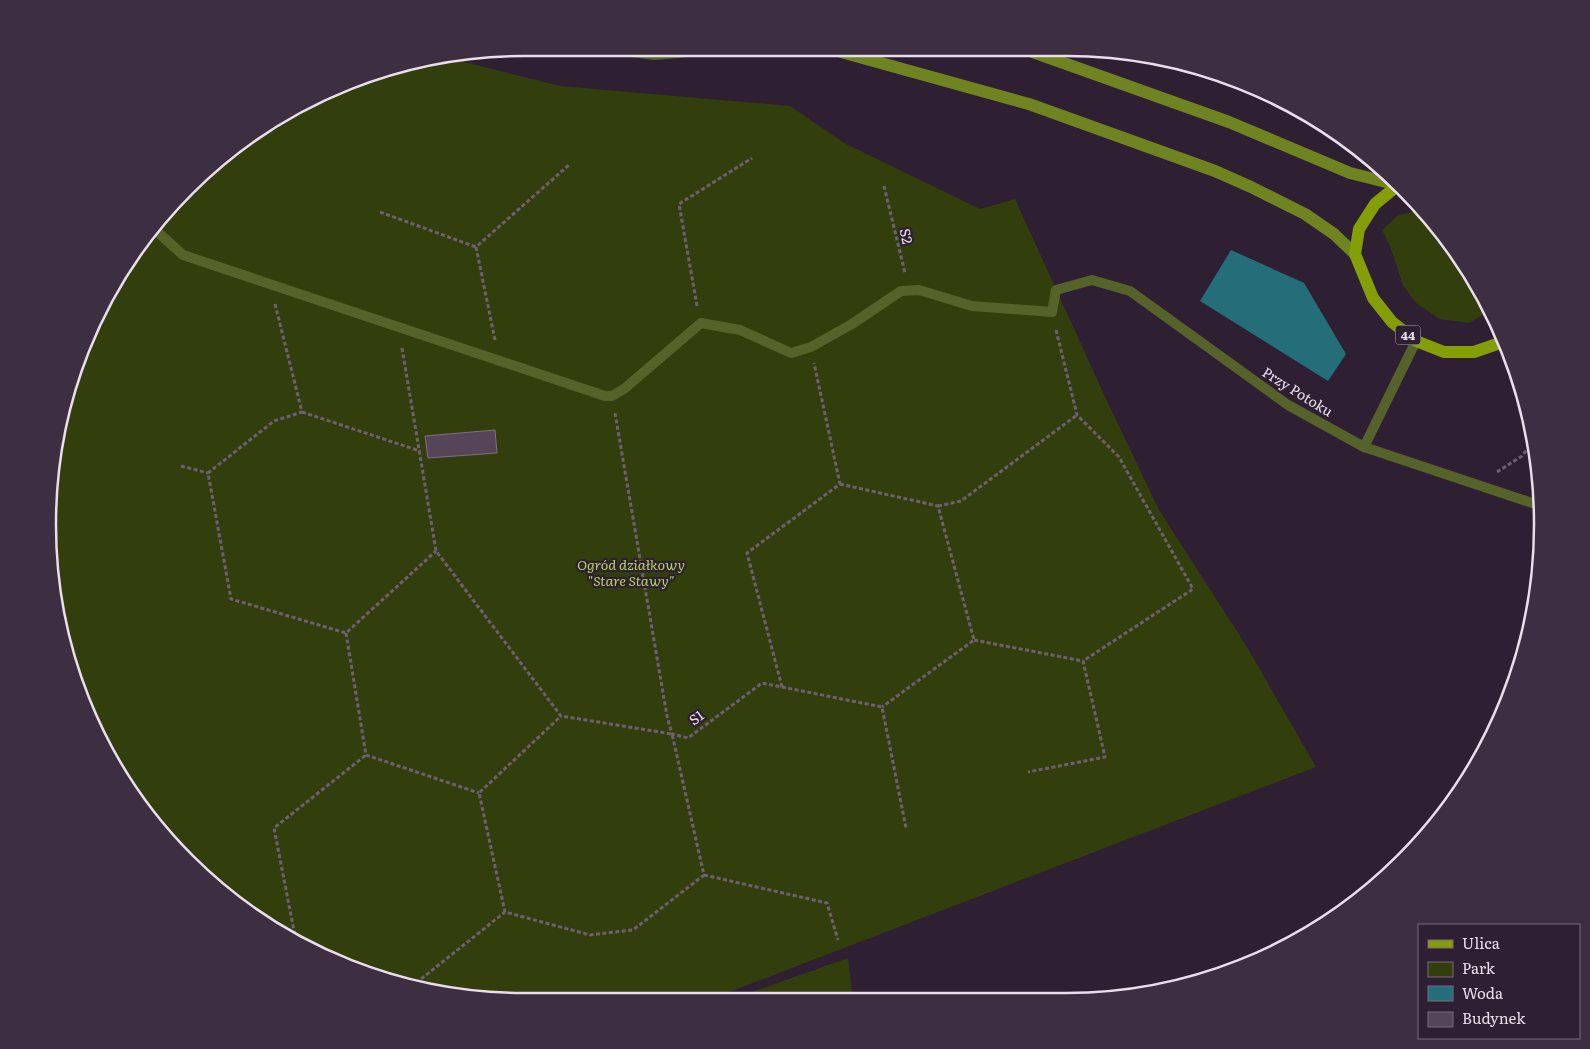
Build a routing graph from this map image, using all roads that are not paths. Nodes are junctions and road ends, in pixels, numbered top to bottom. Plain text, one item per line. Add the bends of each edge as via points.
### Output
1 (856, 56) edge
2 (1044, 56) edge
3 (1385, 182) edge
4 (1393, 189) edge
5 (158, 233) edge
6 (1355, 254) junction
7 (1416, 341) junction
8 (1497, 344) edge
9 (1364, 447) junction
10 (1533, 503) edge

1 - 6 main road, 44 via 1029,104 1215,170 1305,214
2 - 3 main road via 1230,122 1350,173
4 - 6 main road via 1375,204 1359,229
5 - 9 lane, Przy Potoku via 182,255 605,396 612,396 624,388 701,323 740,330 791,353 811,347 900,292 919,290 972,306 1052,312 1056,290 1092,280 1130,290 1288,405
6 - 7 main road, 44 via 1373,298 1392,322
7 - 8 main road, 44 via 1444,352 1474,352
7 - 9 lane
9 - 10 lane, Przy Potoku

